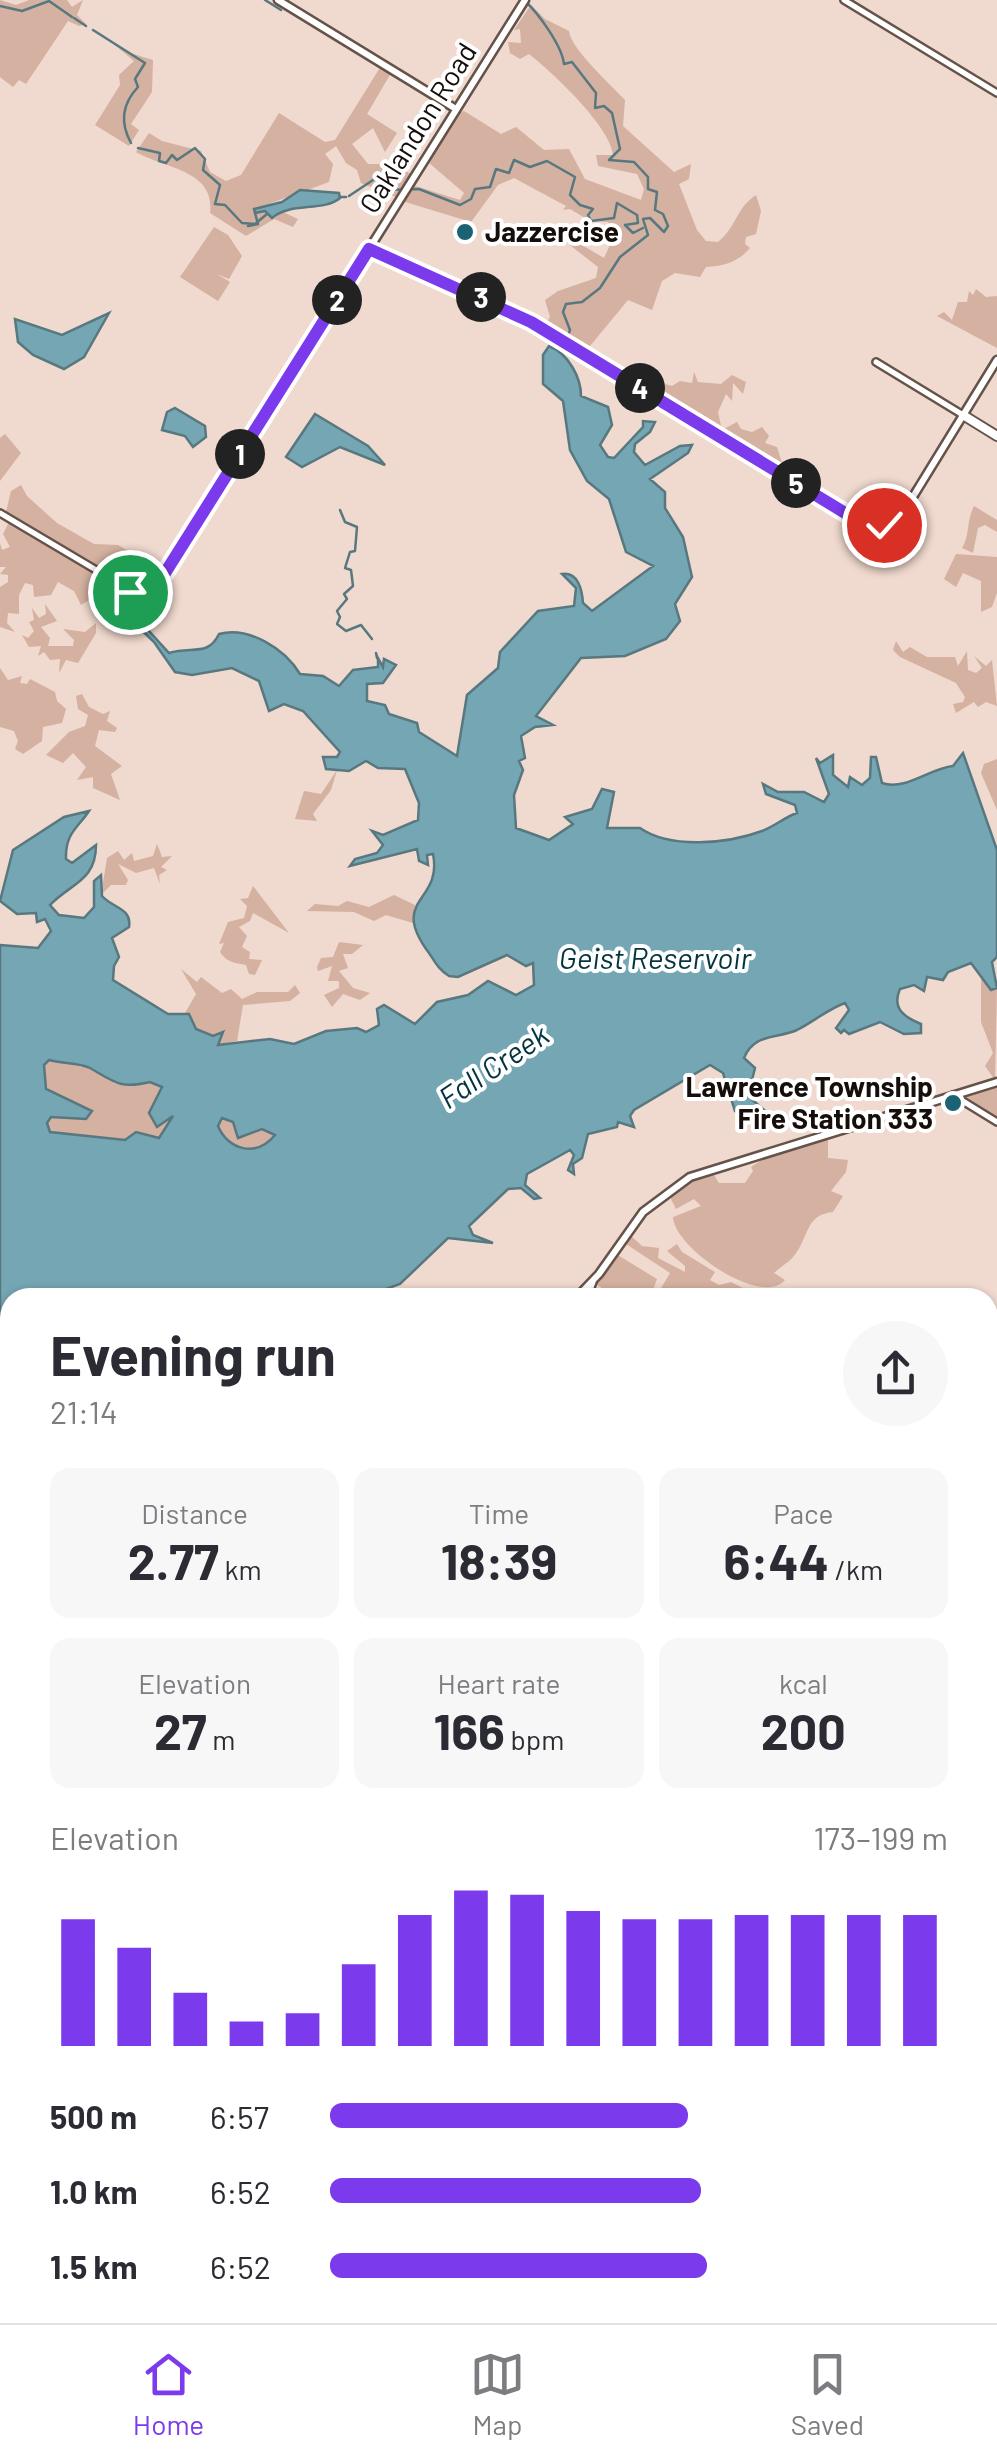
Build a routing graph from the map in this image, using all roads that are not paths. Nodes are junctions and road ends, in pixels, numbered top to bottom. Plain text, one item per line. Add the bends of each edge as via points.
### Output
1 (278, 0) edge
2 (844, 0) edge
3 (523, 3) edge
4 (997, 93) edge
5 (456, 109) junction
6 (369, 249) junction
7 (997, 360) edge
8 (876, 362) dead end
9 (963, 415) junction
10 (997, 436) edge
11 (0, 514) edge
12 (159, 583) junction
13 (130, 592) junction
14 (997, 1082) edge
15 (953, 1095) junction
16 (997, 1122) edge
17 (594, 1280) junction
18 (586, 1288) edge
19 (590, 1288) edge

1 - 5 main road
2 - 4 street
3 - 5 main road, Oaklandon Road
5 - 6 main road, Oaklandon Road
6 - 9 main road via 531,322 860,522 884,525 905,510
6 - 12 street, Oaklandon Road
7 - 9 main road
8 - 9 street
9 - 10 main road
11 - 13 street
12 - 13 street
12 - 13 street, Oaklandon Road via 145,599
14 - 15 main road
15 - 16 street
15 - 17 main road via 682,1181 643,1212
17 - 18 main road
17 - 19 street

